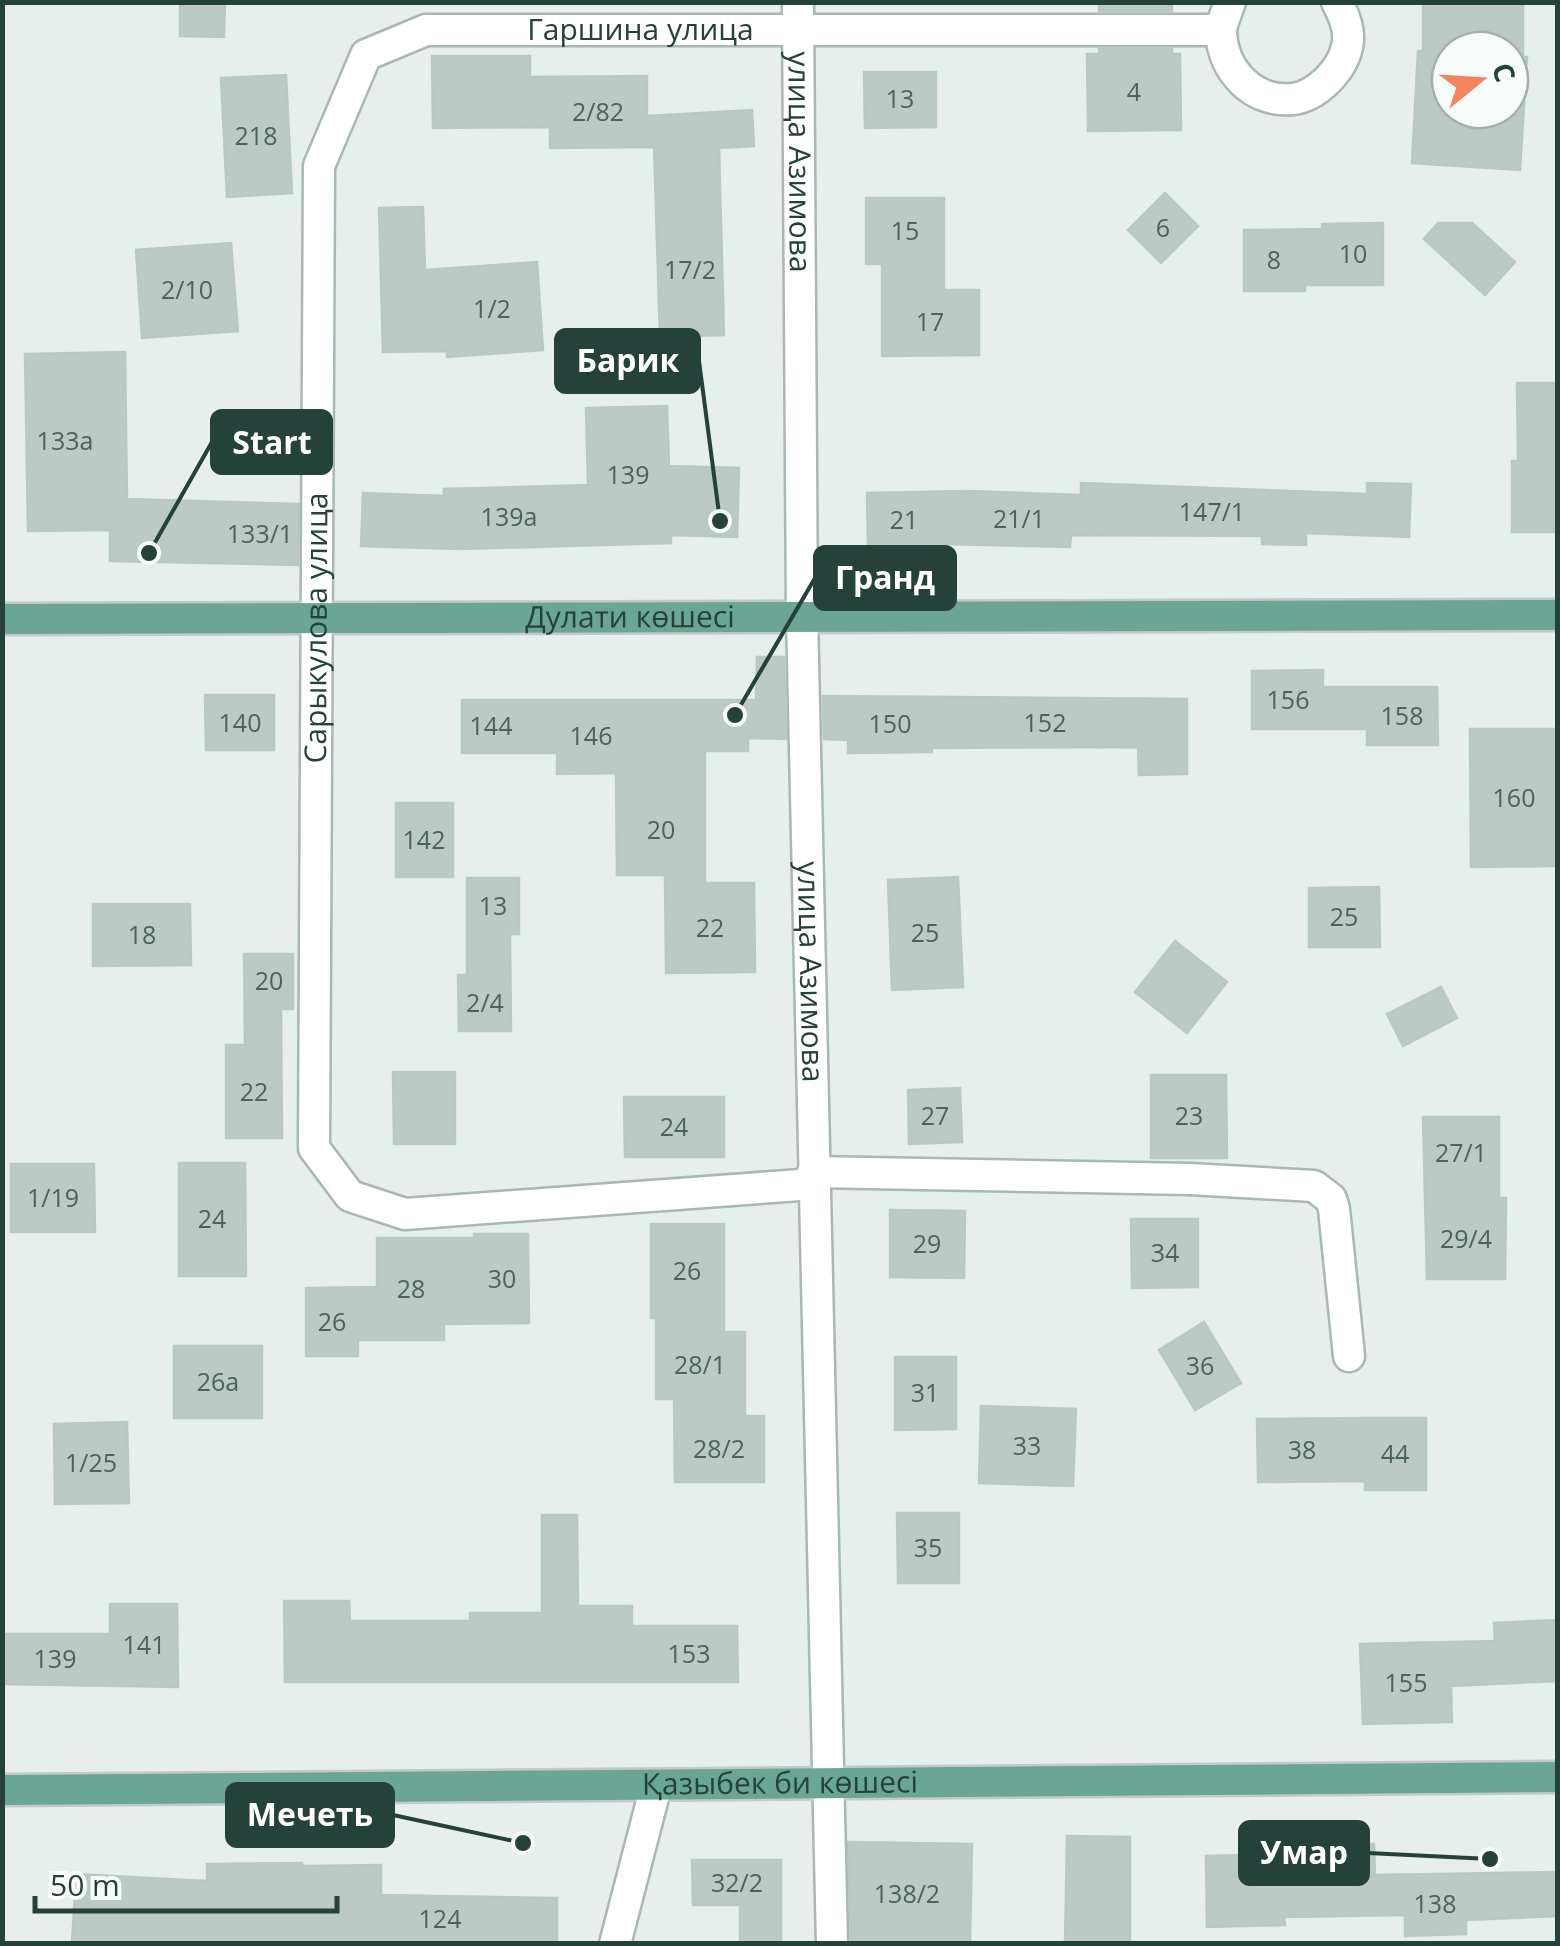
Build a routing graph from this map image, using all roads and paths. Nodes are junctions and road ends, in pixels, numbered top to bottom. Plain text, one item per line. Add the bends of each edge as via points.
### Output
1 (1337, 2) edge
2 (1225, 16) edge
3 (798, 17) edge
4 (366, 55) joint
5 (1558, 615) edge
6 (802, 616) junction
7 (2, 619) edge
8 (316, 621) junction
9 (814, 1178) junction
10 (1349, 1356) dead end
11 (1558, 1777) edge
12 (828, 1784) junction
13 (656, 1786) junction
14 (2, 1790) edge
15 (616, 1944) edge
16 (832, 1944) edge

1 - 2 street, Гаршина улица via 1348,47 1328,83 1294,99 1254,92 1230,68
2 - 3 street, Гаршина улица
3 - 4 street, Гаршина улица via 426,30
3 - 6 street, улица Азимова
4 - 8 street, Сарыкулова улица via 319,166
5 - 6 main road, Дулати көшесі
6 - 8 main road, Дулати көшесі
6 - 9 street, улица Азимова
7 - 8 main road, Дулати көшесі
8 - 9 street, Сарыкулова улица via 314,1148 350,1196 405,1214
9 - 10 street via 1314,1186 1334,1210
9 - 12 street, улица Азимова
11 - 12 main road, Қазыбек би көшесі
12 - 13 main road, Қазыбек би көшесі
12 - 16 street, улица Азимова
13 - 14 main road, Қазыбек би көшесі
13 - 15 street

